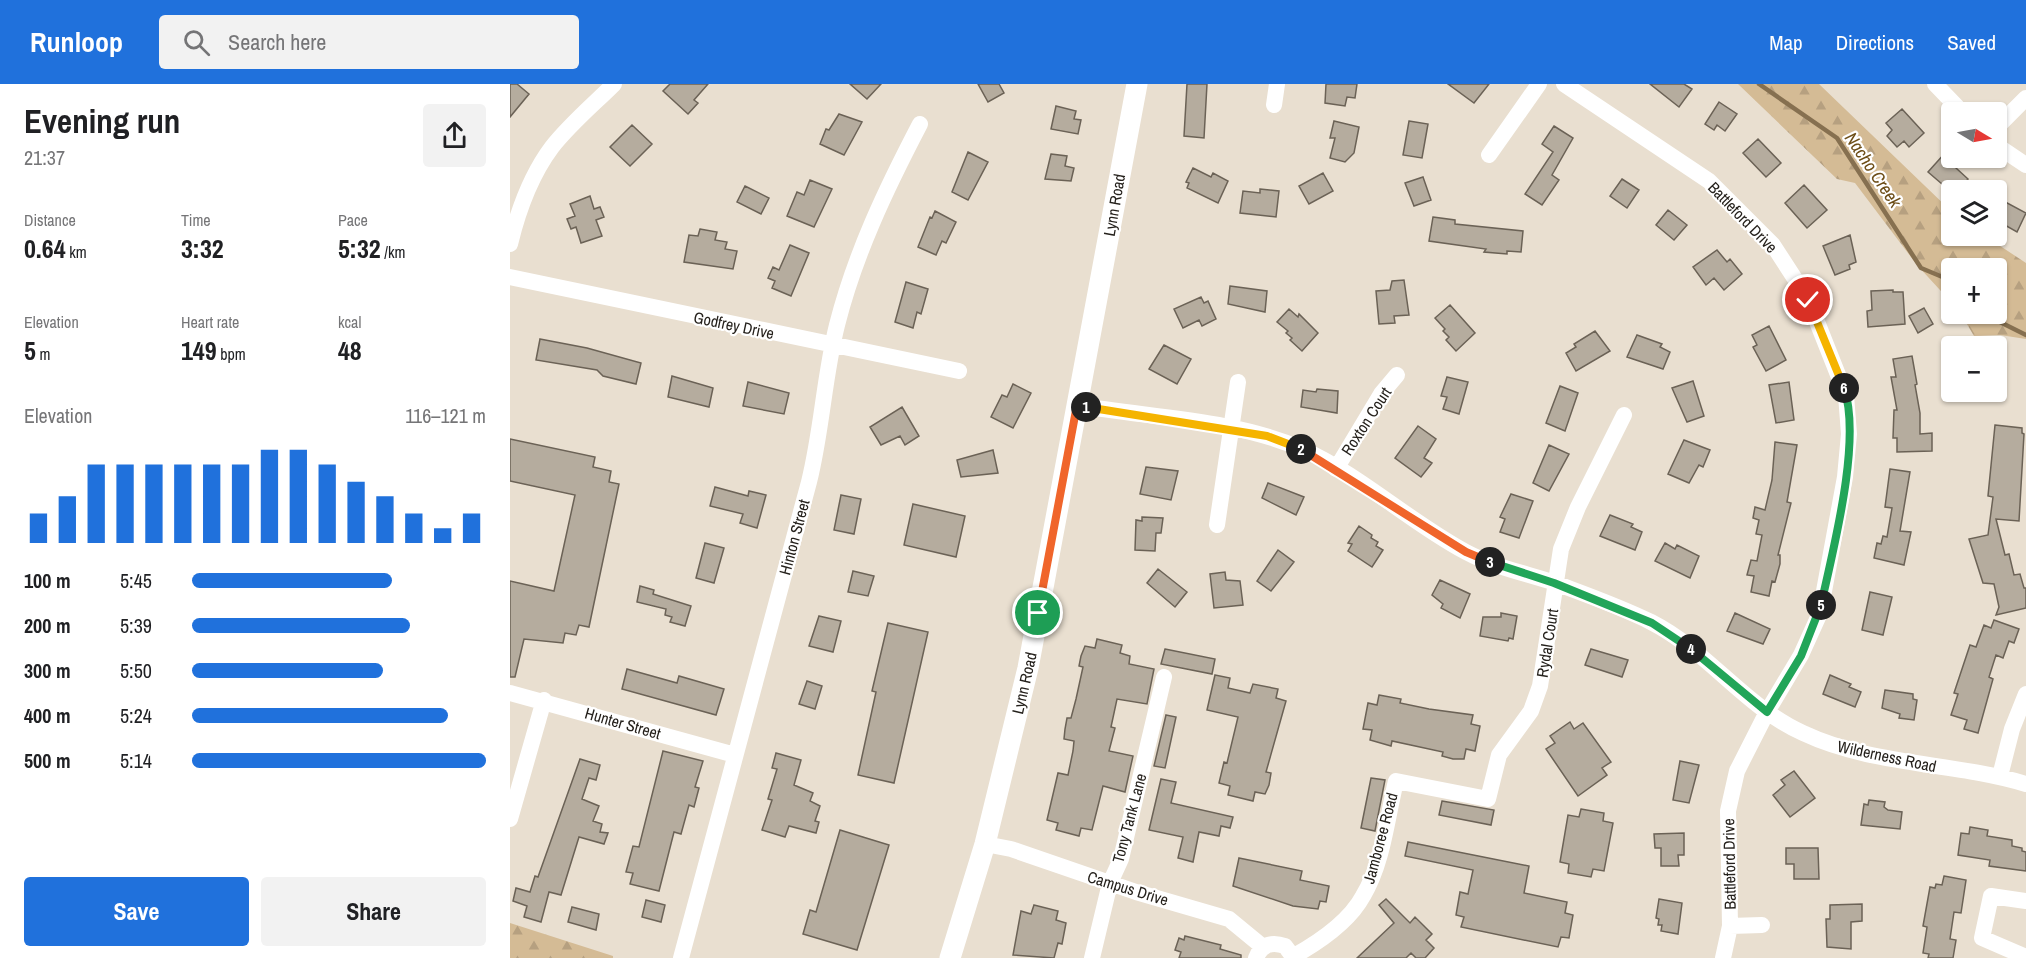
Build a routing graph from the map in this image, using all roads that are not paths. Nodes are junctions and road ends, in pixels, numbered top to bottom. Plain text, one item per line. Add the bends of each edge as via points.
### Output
1 (614, 84) edge
2 (1137, 84) edge
3 (1277, 84) edge
4 (1539, 84) edge
5 (1564, 84) edge
6 (1935, 84) edge
7 (2026, 98) edge
8 (1952, 102) edge
9 (1274, 105) dead end
10 (2007, 117) edge
11 (920, 124) dead end
12 (2007, 152) edge
13 (1489, 155) dead end
14 (2026, 165) edge
15 (510, 244) edge
16 (510, 277) edge
17 (832, 346) junction
18 (959, 371) dead end
19 (1397, 375) dead end
20 (1238, 382) dead end
21 (1077, 405) junction
22 (1623, 415) dead end
23 (1233, 429) junction
24 (1336, 469) junction
25 (1217, 525) dead end
26 (1554, 583) junction
27 (1164, 677) dead end
28 (510, 693) edge
29 (2026, 694) edge
30 (544, 700) junction
31 (1767, 712) junction
32 (735, 755) junction
33 (2000, 777) junction
34 (2026, 784) edge
35 (1488, 799) joint
36 (510, 819) edge
37 (985, 844) junction
38 (1110, 883) junction
39 (2026, 901) edge
40 (1762, 925) dead end
41 (1730, 926) junction
42 (1259, 953) edge
43 (1294, 957) edge
44 (2026, 957) edge
45 (681, 958) edge
46 (950, 958) edge
47 (1092, 958) edge
48 (1723, 958) edge

1 - 15 street via 552,147 535,175
2 - 21 main road, Lynn Road
3 - 9 street
4 - 13 street
5 - 31 street, Battleford Drive via 1709,181 1773,245 1808,300 1846,395 1849,434 1845,477 1820,613 1801,656
6 - 8 street
7 - 10 street
11 - 17 street, Hinton Street via 888,184 855,262
12 - 14 street
16 - 17 street, Godfrey Drive
17 - 18 street, Godfrey Drive
17 - 32 street, Hinton Street via 814,462
19 - 24 street, Roxton Court via 1381,394
20 - 23 street
21 - 23 street, Wilderness Road
21 - 37 main road, Lynn Road via 1028,668
22 - 26 street, Rydal Court via 1578,507 1561,549
23 - 24 street, Wilderness Road via 1277,439
23 - 25 street
24 - 26 street, Wilderness Road via 1466,552
26 - 31 street, Wilderness Road via 1652,623 1703,658
26 - 35 street, Rydal Court via 1540,686 1531,711 1500,755
27 - 38 street, Tony Tank Lane via 1121,859
28 - 30 street, Hunter Street
29 - 33 street
30 - 32 street, Hunter Street
30 - 36 street
31 - 33 street, Wilderness Road via 1802,733 1839,747 1888,760
31 - 41 street, Battleford Drive via 1737,771 1728,811
32 - 45 street, Hinton Street
33 - 34 street, Wilderness Road
35 - 43 street, Jamboree Road via 1395,781 1376,866 1363,897 1340,924
37 - 38 street, Campus Drive
37 - 46 main road, Lynn Road
38 - 42 street, Campus Drive via 1229,919
38 - 47 street, Tony Tank Lane
39 - 44 street via 1991,896 1982,938
40 - 41 street, Battleford Drive
41 - 48 street, Battleford Drive
42 - 43 street, Campus Drive via 1278,944

